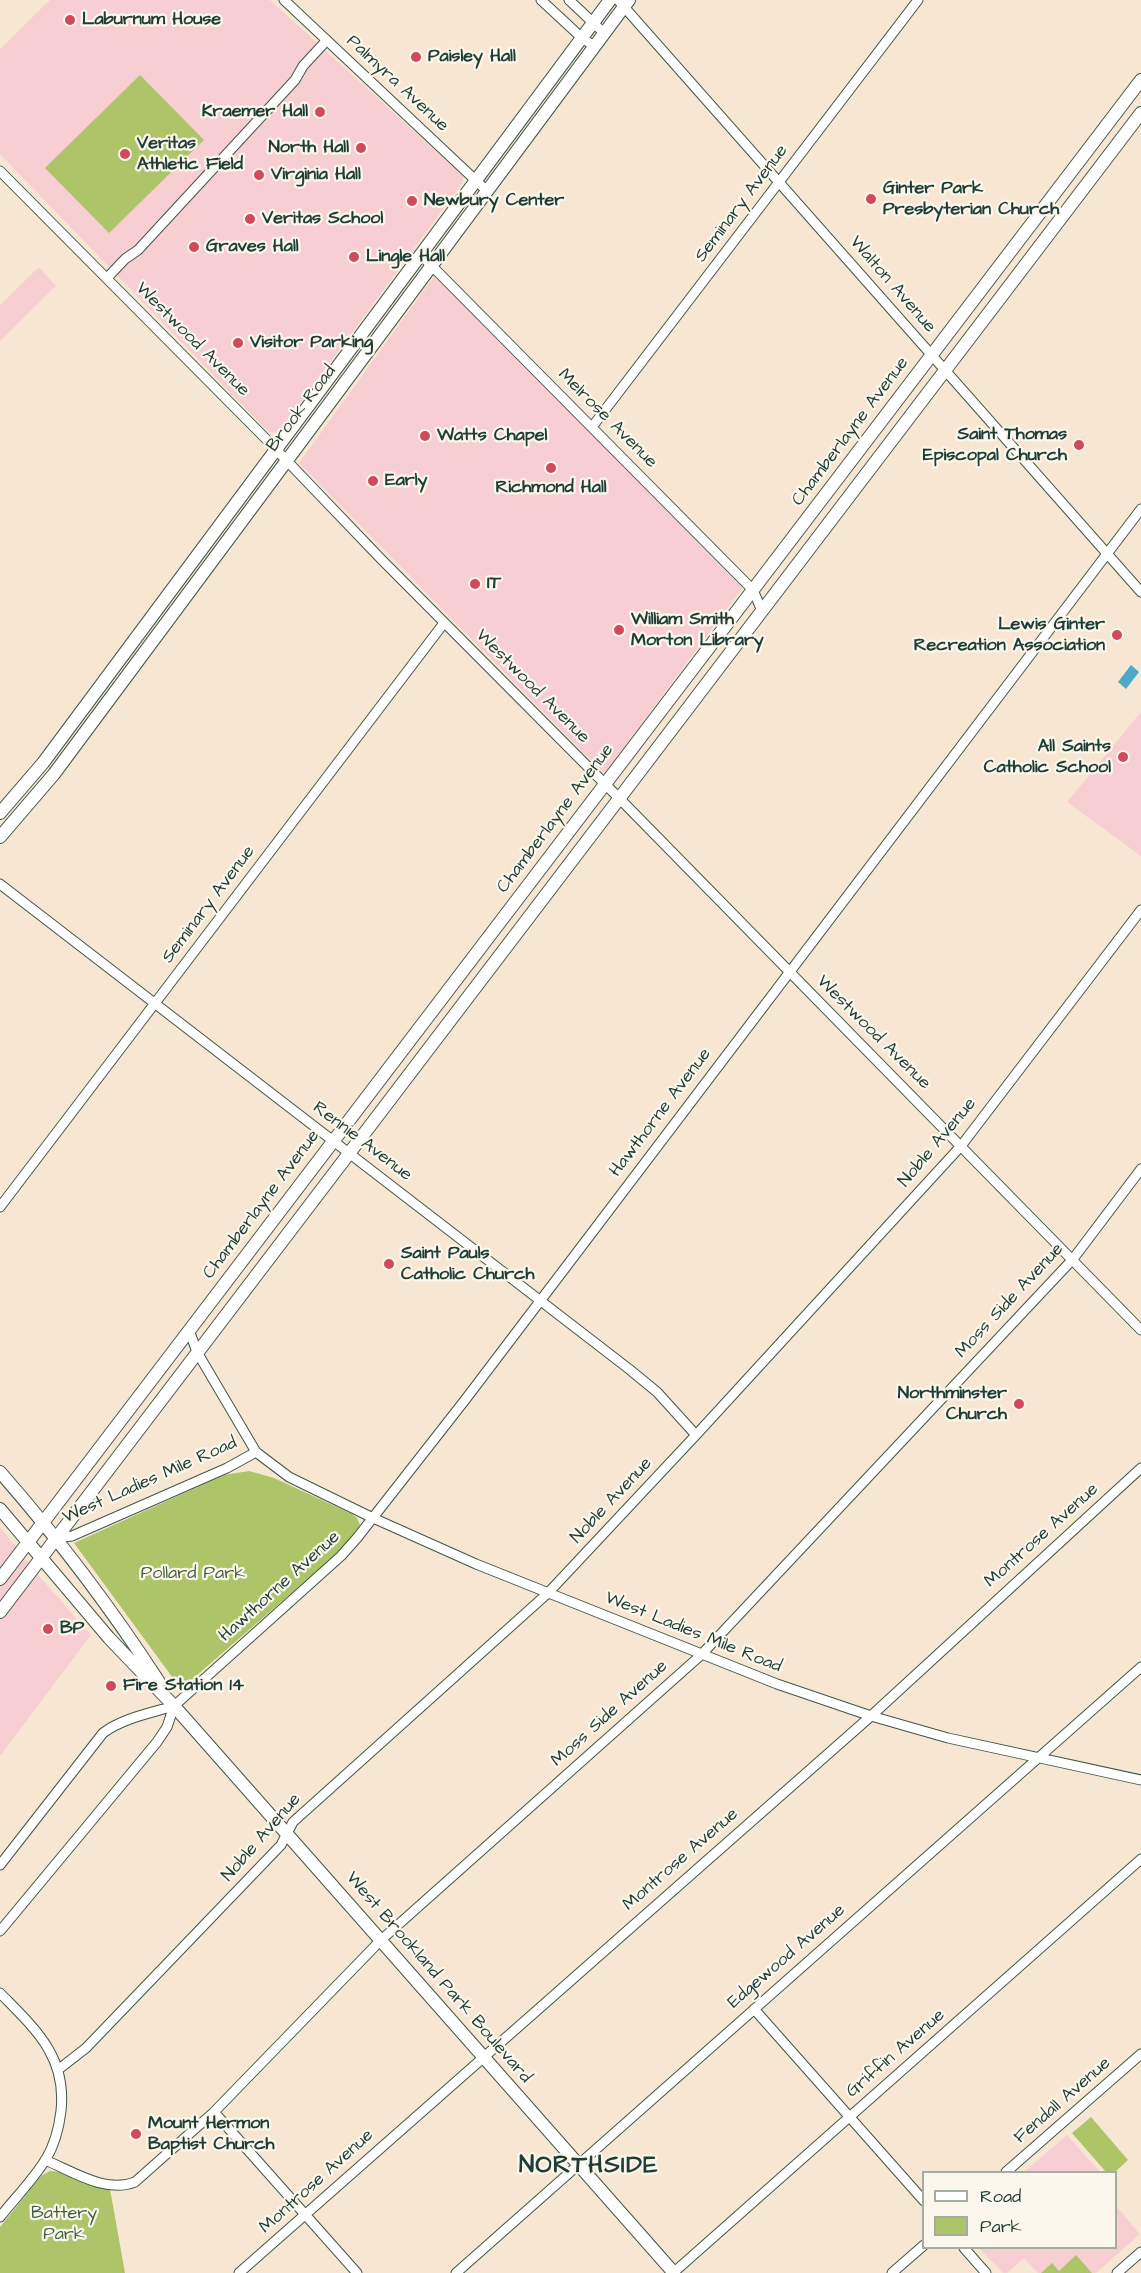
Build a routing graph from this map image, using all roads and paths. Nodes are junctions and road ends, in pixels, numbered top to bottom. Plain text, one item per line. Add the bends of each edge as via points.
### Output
1 (284, 0) edge
2 (542, 0) edge
3 (569, 0) edge
4 (610, 0) edge
5 (918, 0) edge
6 (624, 2) edge
7 (593, 23) junction
8 (604, 33) junction
9 (582, 38) junction
10 (327, 40) junction
11 (594, 46) junction
12 (1141, 80) edge
13 (1141, 113) edge
14 (0, 171) edge
15 (476, 181) junction
16 (779, 182) junction
17 (487, 191) junction
18 (421, 255) junction
19 (431, 266) junction
20 (107, 278) junction
21 (932, 355) junction
22 (945, 370) junction
23 (592, 427) junction
24 (276, 450) junction
25 (287, 461) junction
26 (1141, 509) edge
27 (1107, 554) junction
28 (753, 590) junction
29 (1141, 592) edge
30 (762, 611) junction
31 (444, 623) junction
32 (605, 784) junction
33 (620, 798) junction
34 (0, 813) edge
35 (0, 837) edge
36 (0, 884) edge
37 (1141, 910) edge
38 (789, 971) junction
39 (154, 1003) junction
40 (333, 1140) junction
41 (961, 1146) junction
42 (350, 1152) junction
43 (1141, 1170) edge
44 (0, 1207) edge
45 (1073, 1259) junction
46 (540, 1300) junction
47 (189, 1329) junction
48 (1141, 1330) edge
49 (197, 1352) junction
50 (696, 1435) junction
51 (256, 1452) junction
52 (1141, 1468) edge
53 (0, 1472) edge
54 (0, 1509) edge
55 (373, 1518) junction
56 (43, 1523) junction
57 (56, 1539) junction
58 (28, 1542) junction
59 (40, 1558) junction
60 (0, 1579) edge
61 (549, 1593) junction
62 (0, 1612) edge
63 (701, 1655) junction
64 (1141, 1667) edge
65 (174, 1706) junction
66 (871, 1716) junction
67 (1038, 1758) junction
68 (1141, 1780) edge
69 (287, 1834) junction
70 (1141, 1859) edge
71 (0, 1866) edge
72 (0, 1931) edge
73 (381, 1940) junction
74 (0, 1993) edge
75 (753, 2009) junction
76 (1141, 2054) edge
77 (483, 2056) junction
78 (59, 2069) junction
79 (214, 2112) junction
80 (850, 2116) junction
81 (45, 2160) junction
82 (578, 2165) junction
83 (1007, 2171) edge
84 (922, 2199) edge
85 (305, 2215) junction
86 (0, 2217) edge
87 (922, 2247) edge
88 (966, 2249) edge
89 (1141, 2252) edge
90 (239, 2273) edge
91 (357, 2273) edge
92 (456, 2273) edge
93 (674, 2273) edge
94 (892, 2273) edge
95 (986, 2273) edge
96 (1117, 2273) edge

1 - 10 street, Palmyra Avenue
2 - 9 street
3 - 7 street
4 - 7 main road, Brook Road
5 - 16 street, Seminary Avenue
6 - 8 main road, Brook Road
6 - 16 street, Walton Avenue
7 - 8 street
7 - 9 main road, Brook Road
8 - 11 main road, Brook Road
9 - 11 street
9 - 15 main road, Brook Road
10 - 15 street, Palmyra Avenue
10 - 20 street via 186,200
11 - 17 main road, Brook Road
12 - 21 main road, Chamberlayne Avenue
13 - 22 main road, Chamberlayne Avenue
14 - 20 street, Westwood Avenue
15 - 17 street, Palmyra Avenue
15 - 18 main road, Brook Road
16 - 21 street, Walton Avenue
16 - 23 street, Seminary Avenue
17 - 19 main road, Brook Road
18 - 19 street, Melrose Avenue
18 - 24 main road, Brook Road
19 - 23 street, Melrose Avenue
19 - 25 main road, Brook Road
20 - 24 street, Westwood Avenue
21 - 22 street, Walton Avenue
21 - 28 main road, Chamberlayne Avenue
22 - 27 street, Walton Avenue
22 - 30 main road, Chamberlayne Avenue
23 - 28 street, Melrose Avenue
24 - 25 street, Westwood Avenue
24 - 34 main road, Brook Road via 43,763
25 - 31 street, Westwood Avenue
25 - 35 main road, Brook Road via 54,774
26 - 27 street, Hawthorne Avenue
27 - 29 street, Walton Avenue
27 - 38 street, Hawthorne Avenue
28 - 30 street, Melrose Avenue
28 - 32 main road, Chamberlayne Avenue
30 - 33 main road, Chamberlayne Avenue
31 - 32 street, Westwood Avenue
31 - 39 street, Seminary Avenue
32 - 33 street, Westwood Avenue
32 - 40 main road, Chamberlayne Avenue
33 - 38 street, Westwood Avenue
33 - 42 main road, Chamberlayne Avenue
36 - 39 street, Rennie Avenue
37 - 41 street, Noble Avenue
38 - 41 street, Westwood Avenue
38 - 46 street, Hawthorne Avenue
39 - 40 street, Rennie Avenue
39 - 44 street, Seminary Avenue
40 - 42 street, Rennie Avenue
40 - 47 main road, Chamberlayne Avenue
41 - 45 street, Westwood Avenue
41 - 50 street, Noble Avenue
42 - 46 street, Rennie Avenue
42 - 49 main road, Chamberlayne Avenue
43 - 45 street, Moss Side Avenue
45 - 48 street, Westwood Avenue
45 - 63 street, Moss Side Avenue
46 - 50 street, Rennie Avenue via 650,1386
46 - 55 street, Hawthorne Avenue
47 - 49 street, West Ladies Mile Road
47 - 56 main road, Chamberlayne Avenue
49 - 51 street, West Ladies Mile Road
49 - 57 main road, Chamberlayne Avenue
50 - 61 street, Noble Avenue
51 - 55 street, West Ladies Mile Road via 295,1480
51 - 57 street, West Ladies Mile Road via 72,1536
52 - 66 street, Montrose Avenue
53 - 56 main road, West Brookland Park Boulevard
54 - 58 main road, West Brookland Park Boulevard
55 - 61 street, West Ladies Mile Road
55 - 65 street, Hawthorne Avenue via 341,1556
56 - 57 main road, West Brookland Park Boulevard
56 - 58 main road, Chamberlayne Avenue
57 - 59 main road, Chamberlayne Avenue
57 - 65 main road, West Brookland Park Boulevard via 124,1629
58 - 59 main road, West Brookland Park Boulevard
58 - 60 main road, Chamberlayne Avenue
59 - 62 main road, Chamberlayne Avenue
59 - 65 main road, West Brookland Park Boulevard
61 - 63 street, West Ladies Mile Road
61 - 69 street, Noble Avenue via 293,1822
63 - 66 street, West Ladies Mile Road
63 - 73 street, Moss Side Avenue
64 - 67 street, Edgewood Avenue
65 - 69 main road, West Brookland Park Boulevard
65 - 71 street, Hawthorne Avenue via 144,1714 103,1733
65 - 72 street, Hawthorne Avenue via 157,1742
66 - 67 street, West Ladies Mile Road
66 - 77 street, Montrose Avenue
67 - 68 street, West Ladies Mile Road
67 - 75 street, Edgewood Avenue
69 - 73 main road, West Brookland Park Boulevard
69 - 78 street, Noble Avenue via 281,1845 86,2048
70 - 80 street, Griffin Avenue
73 - 77 main road, West Brookland Park Boulevard
73 - 79 street, Moss Side Avenue
74 - 78 street via 40,2035
75 - 80 street
75 - 82 street, Edgewood Avenue
76 - 83 street, Fendall Avenue
77 - 82 main road, West Brookland Park Boulevard
77 - 85 street, Montrose Avenue
78 - 81 street via 60,2123
79 - 81 street, Moss Side Avenue via 127,2185 112,2187
79 - 85 street
80 - 84 street
80 - 93 street, Griffin Avenue
81 - 86 street
82 - 92 street, Edgewood Avenue
82 - 93 main road, West Brookland Park Boulevard
85 - 90 street, Montrose Avenue
85 - 91 street
87 - 94 street
88 - 95 street
89 - 96 street

